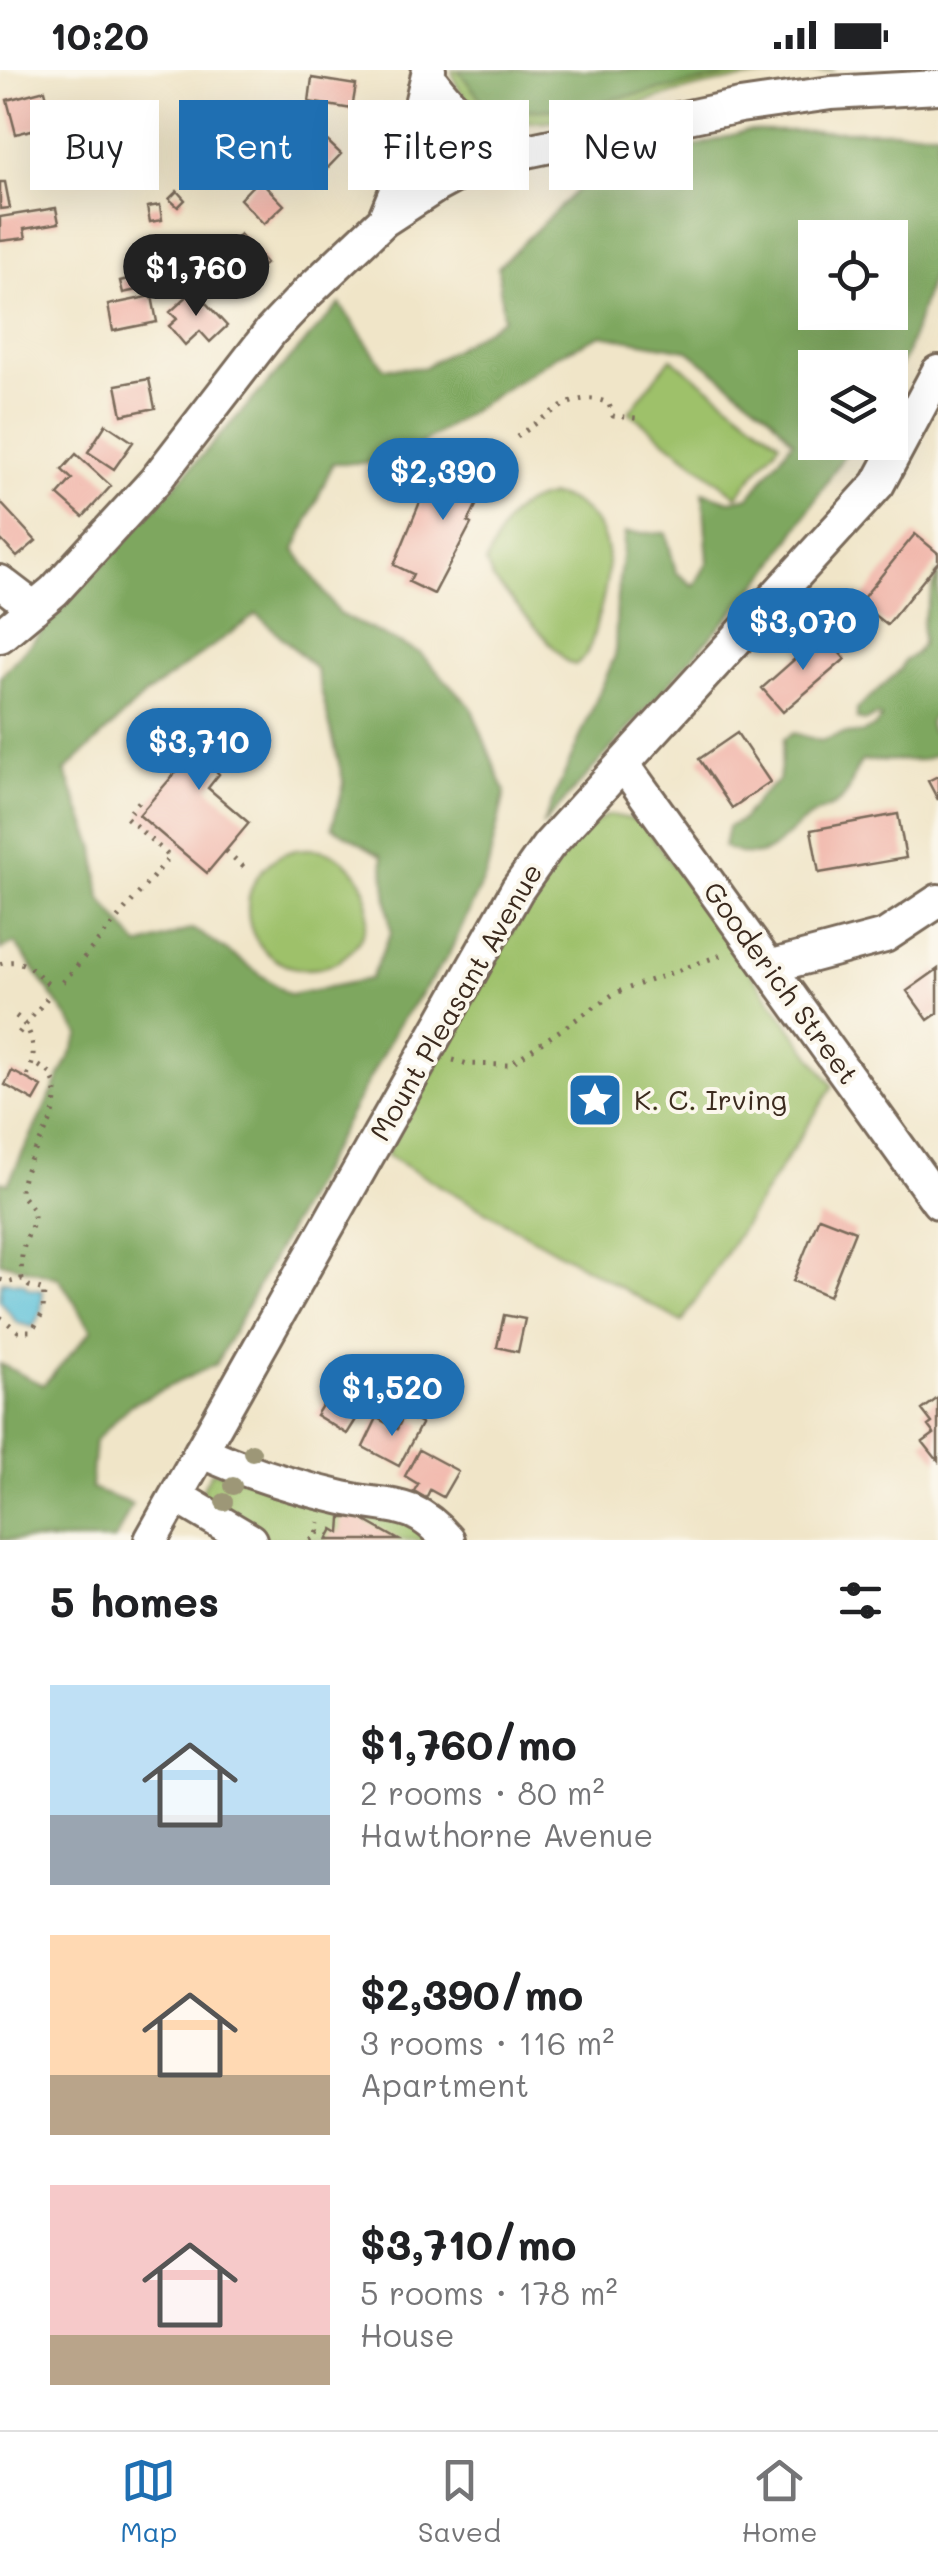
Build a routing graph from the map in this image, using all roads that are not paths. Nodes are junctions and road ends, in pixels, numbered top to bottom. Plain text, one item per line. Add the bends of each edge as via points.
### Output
1 (429, 74) edge
2 (938, 87) edge
3 (446, 100) edge
4 (529, 152) edge
5 (433, 190) edge
6 (384, 220) junction
7 (938, 372) edge
8 (0, 582) edge
9 (34, 608) junction
10 (0, 636) edge
11 (623, 764) junction
12 (938, 900) edge
13 (761, 956) junction
14 (938, 1202) edge
15 (201, 1451) junction
16 (176, 1496) junction
17 (152, 1540) edge
18 (250, 1540) edge
19 (448, 1540) edge

1 - 3 street
1 - 6 street via 407,164
2 - 4 street via 801,96
5 - 6 street
6 - 9 street via 270,332 155,481
7 - 11 street, Mount Pleasant Avenue via 878,484
8 - 9 street
9 - 10 street
11 - 13 street, Gooderich Street
11 - 15 street, Mount Pleasant Avenue via 517,890
12 - 13 street via 886,936
13 - 14 street, Gooderich Street
15 - 16 street, Mount Pleasant Avenue
15 - 19 street via 346,1498 397,1505 434,1524
16 - 17 street, Mount Pleasant Avenue
16 - 18 street

